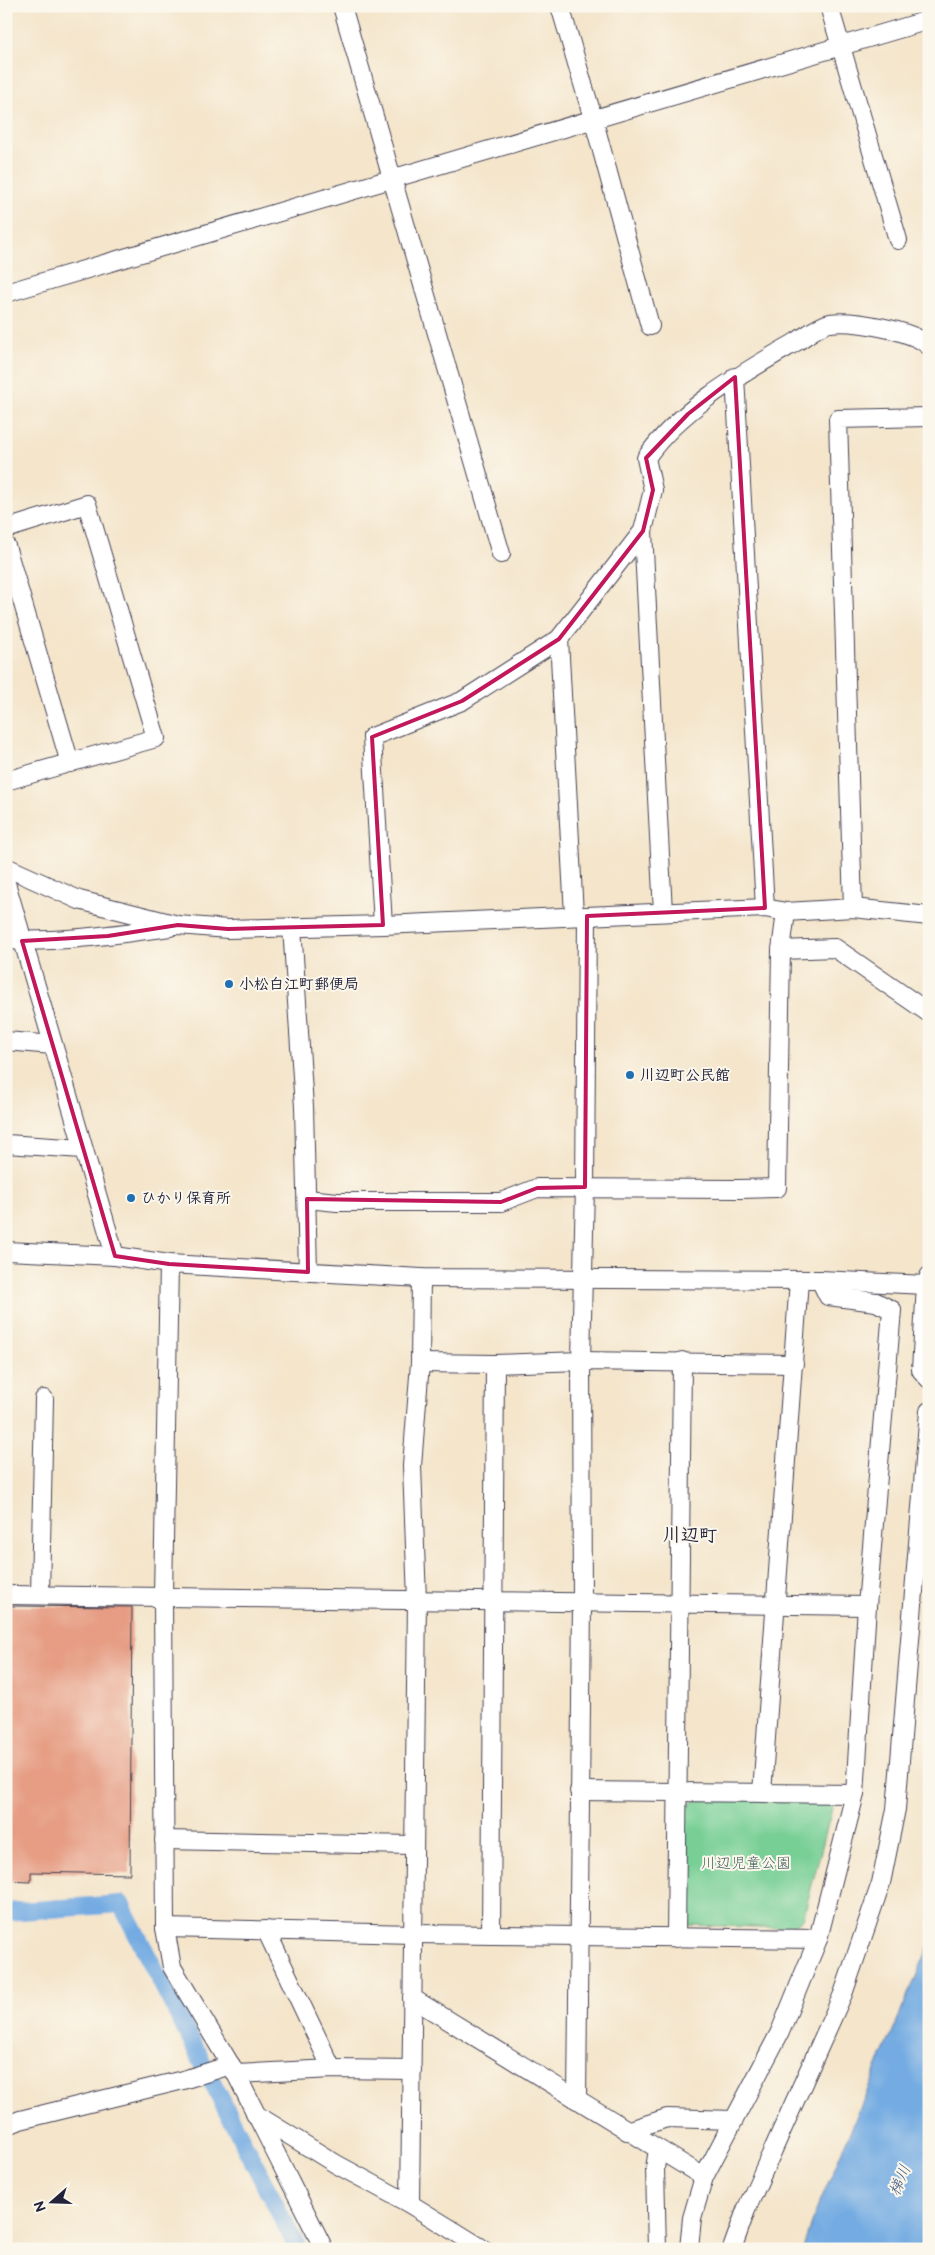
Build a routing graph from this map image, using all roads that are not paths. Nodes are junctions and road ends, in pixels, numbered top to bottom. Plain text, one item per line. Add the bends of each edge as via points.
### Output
1 (342, 6) edge
2 (560, 6) edge
3 (830, 6) edge
4 (929, 20) edge
5 (841, 46) junction
6 (593, 118) junction
7 (391, 178) junction
8 (898, 240) dead end
9 (6, 293) edge
10 (650, 326) dead end
11 (929, 346) edge
12 (735, 377) junction
13 (929, 417) edge
14 (6, 529) edge
15 (643, 531) junction
16 (6, 546) edge
17 (501, 554) dead end
18 (559, 639) junction
19 (70, 763) junction
20 (6, 781) edge
21 (6, 868) edge
22 (6, 882) edge
23 (764, 908) junction
24 (853, 908) junction
25 (662, 912) junction
26 (786, 912) junction
27 (580, 915) junction
28 (929, 916) edge
29 (382, 925) junction
30 (178, 926) junction
31 (292, 927) junction
32 (14, 940) edge
33 (781, 950) junction
34 (929, 1013) edge
35 (6, 1041) edge
36 (53, 1045) junction
37 (6, 1144) edge
38 (83, 1149) junction
39 (586, 1187) junction
40 (307, 1199) junction
41 (6, 1252) edge
42 (115, 1256) junction
43 (169, 1264) junction
44 (308, 1272) junction
45 (421, 1278) junction
46 (582, 1279) junction
47 (799, 1280) junction
48 (820, 1280) junction
49 (927, 1280) edge
50 (581, 1361) junction
51 (682, 1361) junction
52 (420, 1363) junction
53 (495, 1364) junction
54 (794, 1364) junction
55 (929, 1379) edge
56 (44, 1399) dead end
57 (929, 1412) edge
58 (6, 1595) edge
59 (40, 1595) junction
60 (163, 1596) junction
61 (417, 1600) junction
62 (495, 1602) junction
63 (582, 1603) junction
64 (680, 1604) junction
65 (776, 1605) junction
66 (868, 1606) junction
67 (579, 1791) junction
68 (678, 1792) junction
69 (762, 1793) junction
70 (855, 1794) junction
71 (164, 1840) junction
72 (413, 1845) junction
73 (165, 1928) junction
74 (266, 1930) junction
75 (414, 1934) junction
76 (491, 1935) junction
77 (579, 1937) junction
78 (676, 1938) junction
79 (818, 1939) junction
80 (412, 1998) junction
81 (230, 2069) junction
82 (332, 2069) junction
83 (412, 2070) junction
84 (577, 2100) junction
85 (254, 2114) junction
86 (733, 2120) junction
87 (6, 2126) edge
88 (627, 2131) junction
89 (658, 2150) junction
90 (704, 2177) junction
91 (410, 2204) junction
92 (324, 2249) edge
93 (483, 2249) edge
94 (657, 2249) edge
95 (689, 2249) edge
96 (732, 2249) edge

1 - 7 street
2 - 6 street
3 - 5 street
4 - 5 street
5 - 6 street
5 - 8 street
6 - 7 street
6 - 10 street
7 - 9 street
7 - 17 street
11 - 12 street via 897,331 868,324 829,323
12 - 15 street via 688,414 646,458 653,490
12 - 23 street
13 - 24 street via 838,419
14 - 19 street via 87,504 156,738
15 - 18 street
15 - 25 street
16 - 19 street
18 - 27 street
18 - 29 street via 462,701 372,737
19 - 20 street
21 - 30 street via 79,900
22 - 32 street
23 - 25 street
23 - 26 street
24 - 26 street
24 - 28 street
25 - 27 street
26 - 33 street
27 - 29 street
27 - 39 street
29 - 31 street
30 - 31 street via 228,929
30 - 32 street via 108,936
31 - 40 street
32 - 36 street
33 - 34 street via 835,948
33 - 39 street via 777,1188
35 - 36 street
36 - 38 street
37 - 38 street
38 - 42 street
39 - 40 street via 536,1188 501,1202 337,1202
39 - 46 street
40 - 44 street
41 - 42 street
42 - 43 street
43 - 44 street
43 - 60 street
44 - 45 street
45 - 46 street
45 - 52 street
46 - 47 street
46 - 50 street
47 - 48 street
47 - 54 street
48 - 49 street
48 - 66 street via 828,1296 876,1302 892,1310
49 - 55 street via 921,1370
50 - 51 street
50 - 53 street
50 - 63 street
51 - 54 street
51 - 64 street
52 - 53 street
52 - 61 street via 412,1466
53 - 62 street
54 - 65 street
56 - 59 street
57 - 96 street via 897,1799 882,1883 843,1994 746,2210
58 - 59 street
59 - 60 street
60 - 61 street
60 - 71 street
61 - 62 street
61 - 72 street
62 - 63 street
62 - 76 street
63 - 64 street
63 - 67 street
64 - 65 street
64 - 68 street
65 - 66 street
65 - 69 street
66 - 70 street
67 - 68 street
67 - 77 street
68 - 69 street
68 - 78 street
69 - 70 street
70 - 79 street
71 - 72 street
71 - 73 street
72 - 75 street
73 - 74 street
73 - 81 street via 172,1967
74 - 75 street
74 - 82 street
75 - 76 street
75 - 80 street
76 - 77 street
77 - 78 street
77 - 84 street
78 - 79 street
79 - 86 street via 780,2032
80 - 83 street
80 - 84 street
81 - 82 street
81 - 85 street
81 - 87 street
82 - 83 street
83 - 91 street
84 - 88 street
85 - 91 street
85 - 92 street
86 - 88 street via 667,2118
86 - 90 street
88 - 89 street
89 - 90 street
89 - 94 street via 655,2168
90 - 95 street via 692,2218
91 - 93 street

